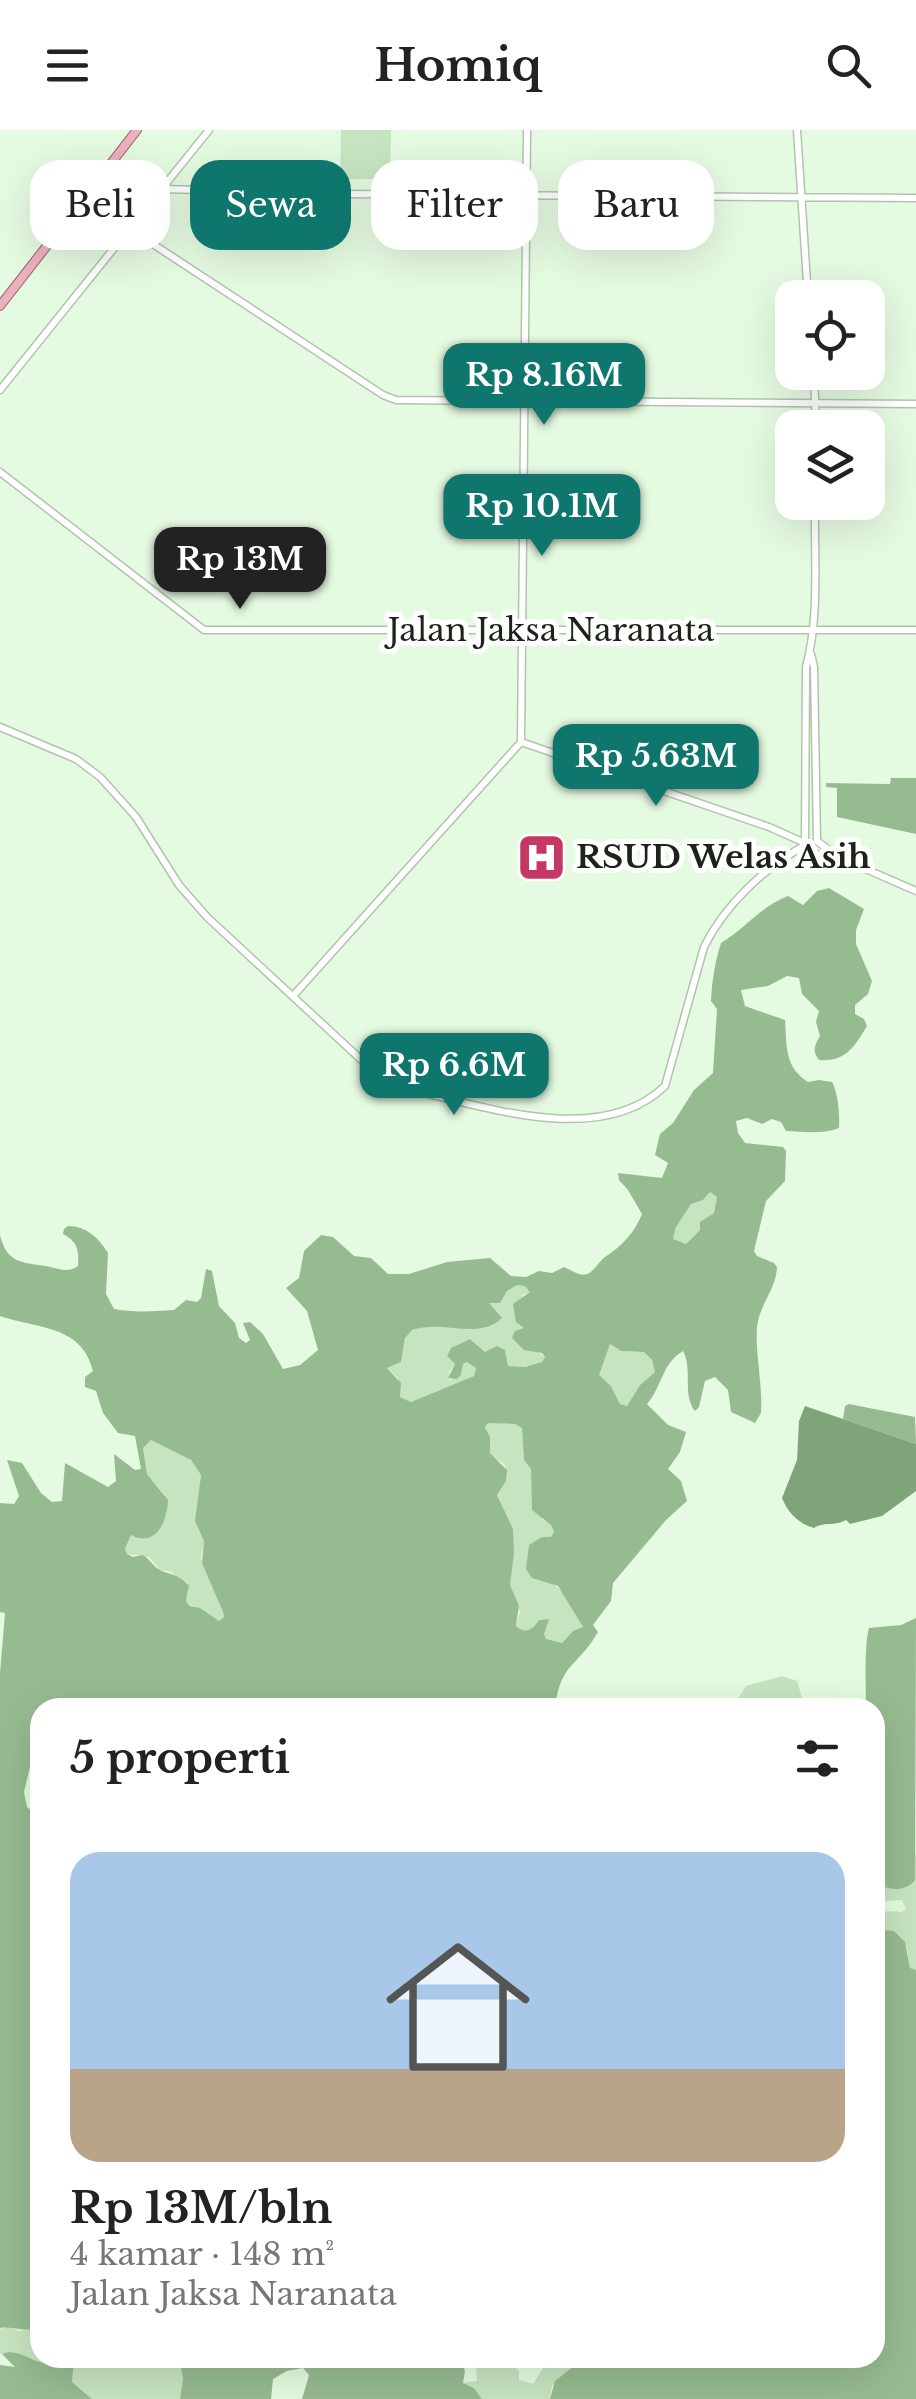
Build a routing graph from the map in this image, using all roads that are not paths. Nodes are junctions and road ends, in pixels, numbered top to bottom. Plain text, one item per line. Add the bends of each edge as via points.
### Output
1 (137, 130) edge
2 (209, 130) edge
3 (527, 130) edge
4 (798, 130) edge
5 (527, 160) edge
6 (170, 179) edge
7 (170, 189) edge
8 (371, 192) edge
9 (538, 195) edge
10 (803, 198) junction
11 (914, 198) edge
12 (113, 250) edge
13 (162, 250) edge
14 (526, 250) edge
15 (807, 280) edge
16 (0, 306) edge
17 (0, 390) edge
18 (816, 390) edge
19 (527, 400) junction
20 (817, 403) junction
21 (916, 404) edge
22 (817, 410) edge
23 (0, 472) edge
24 (815, 520) edge
25 (916, 630) edge
26 (812, 631) junction
27 (523, 632) junction
28 (0, 727) edge
29 (518, 745) junction
30 (810, 845) junction
31 (916, 892) edge
32 (293, 996) junction

1 - 16 main road
2 - 6 main road
3 - 5 main road
4 - 10 main road
7 - 8 main road
9 - 10 main road
10 - 11 main road
10 - 15 main road
12 - 17 main road
13 - 19 main road via 383,395
14 - 19 main road
18 - 20 main road
19 - 20 main road
19 - 27 main road
20 - 21 main road
20 - 22 main road
23 - 27 main road, Jalan Jaksa Naranata via 204,630
24 - 26 main road
25 - 26 main road, Jalan Jaksa Naranata
26 - 27 main road, Jalan Jaksa Naranata
26 - 30 main road via 806,667
27 - 29 main road
28 - 32 main road via 76,759 100,777 150,834 192,901
29 - 30 main road
29 - 32 main road
30 - 31 main road
30 - 32 main road via 748,890 713,928 665,1086 640,1106 604,1117 548,1118 393,1084

